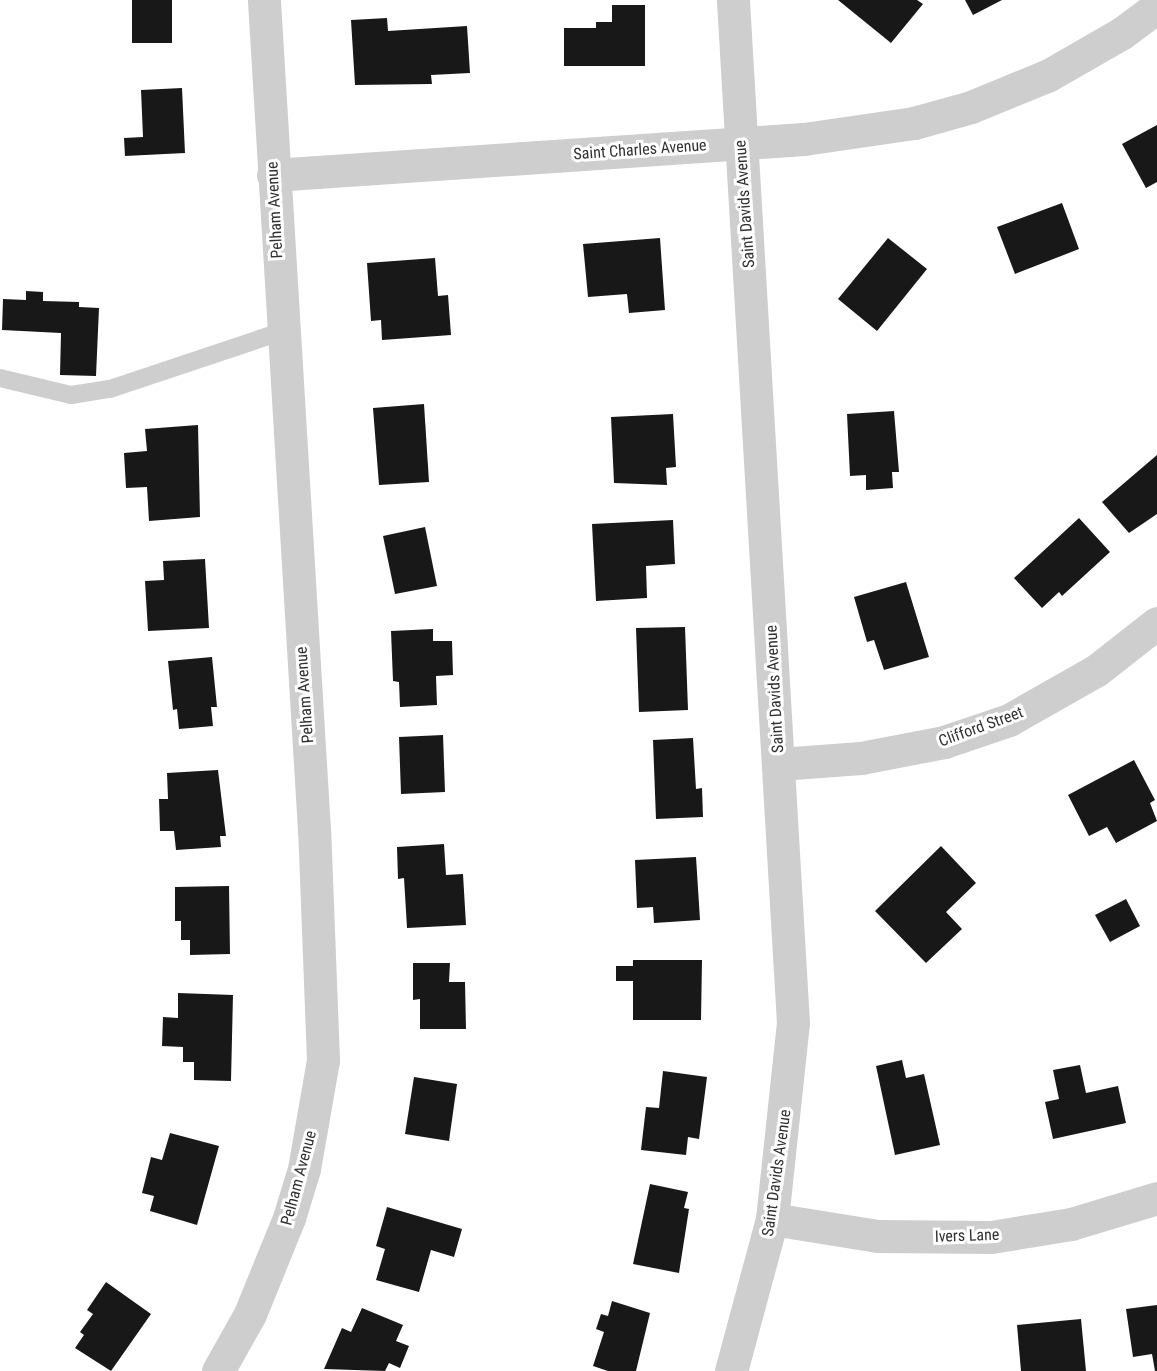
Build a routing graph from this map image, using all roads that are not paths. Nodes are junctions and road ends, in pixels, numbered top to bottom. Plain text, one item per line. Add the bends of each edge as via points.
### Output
1 (264, 0) edge
2 (733, 0) edge
3 (1157, 7) edge
4 (741, 143) junction
5 (273, 175) junction
6 (283, 331) junction
7 (0, 378) edge
8 (1157, 623) edge
9 (779, 764) junction
10 (1157, 1198) edge
11 (772, 1219) junction
12 (218, 1371) edge
13 (731, 1371) edge

1 - 5 street, Pelham Avenue
2 - 4 street, Saint Davids Avenue
3 - 4 street, Saint Charles Avenue via 1087,55 1011,93 971,107 914,123
4 - 5 street, Saint Charles Avenue
4 - 9 street, Saint Davids Avenue
5 - 6 street, Pelham Avenue
6 - 7 lane via 110,388 71,395
6 - 12 street, Pelham Avenue via 314,830 323,1060 304,1169 289,1218 250,1314
8 - 9 street, Clifford Street via 1097,670 1009,720 944,742 861,758
9 - 11 street, Saint Davids Avenue via 794,1023
10 - 11 street, Ivers Lane via 1071,1224 991,1237 878,1236
11 - 13 street, Saint Davids Avenue

